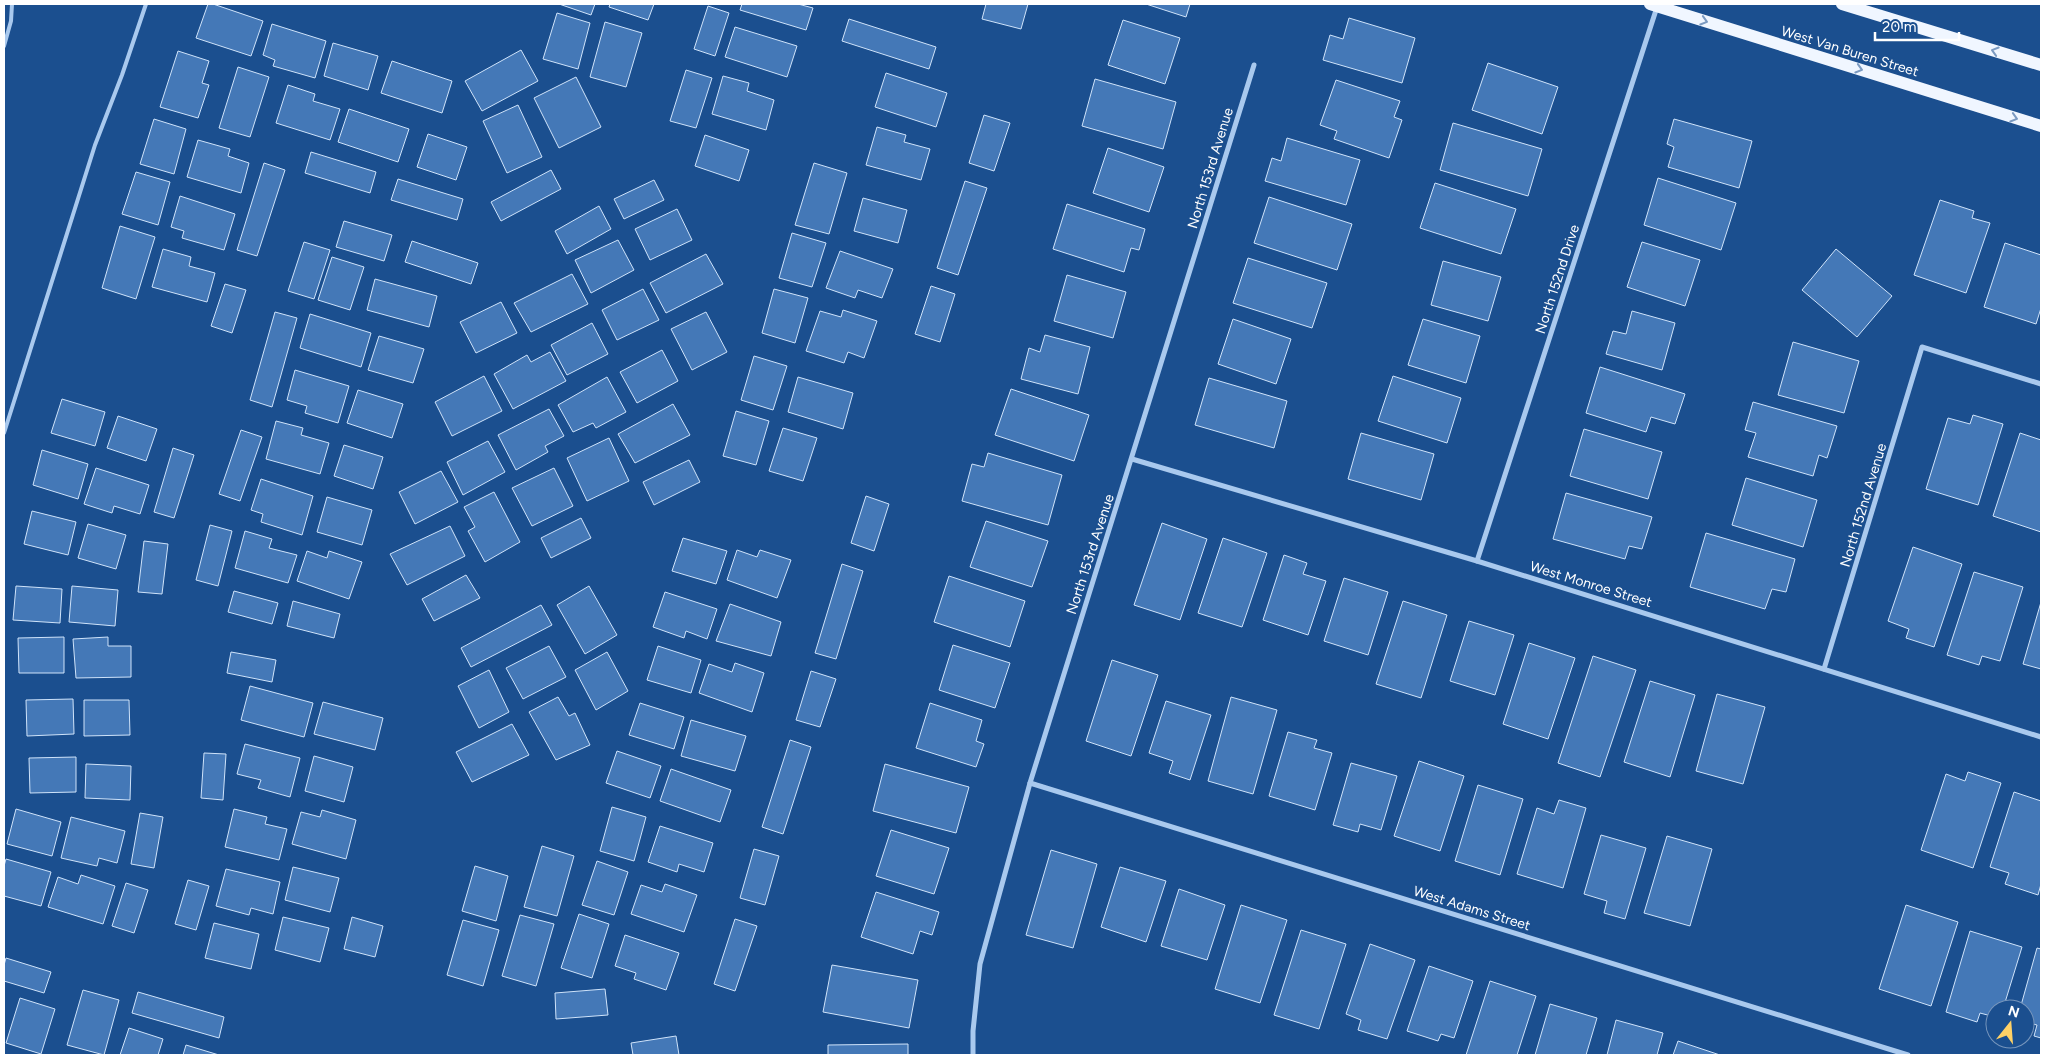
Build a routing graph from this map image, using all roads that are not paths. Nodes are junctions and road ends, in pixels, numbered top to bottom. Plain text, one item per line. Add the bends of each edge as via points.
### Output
1 (12, 4) edge
2 (146, 4) edge
3 (1842, 4) edge
4 (1656, 5) edge
5 (4, 46) edge
6 (1254, 65) dead end
7 (2041, 65) edge
8 (2041, 126) edge
9 (2041, 384) edge
10 (4, 433) edge
11 (1132, 459) junction
12 (1477, 561) junction
13 (1824, 669) junction
14 (2041, 737) edge
15 (1030, 783) junction
16 (973, 1055) edge
17 (1908, 1055) edge

1 - 5 lane via 12,20
2 - 10 lane via 95,145
7 -> 3 main road
4 -> 8 main road, West Van Buren Street
4 - 12 street, North 152nd Drive
6 - 11 street, North 153rd Avenue
9 - 13 street, North 152nd Avenue via 1922,347
11 - 12 street, West Monroe Street
11 - 15 street, North 153rd Avenue
12 - 13 street, West Monroe Street
13 - 14 street, West Monroe Street
15 - 16 street, North 153rd Avenue via 980,964
15 - 17 street, West Adams Street

